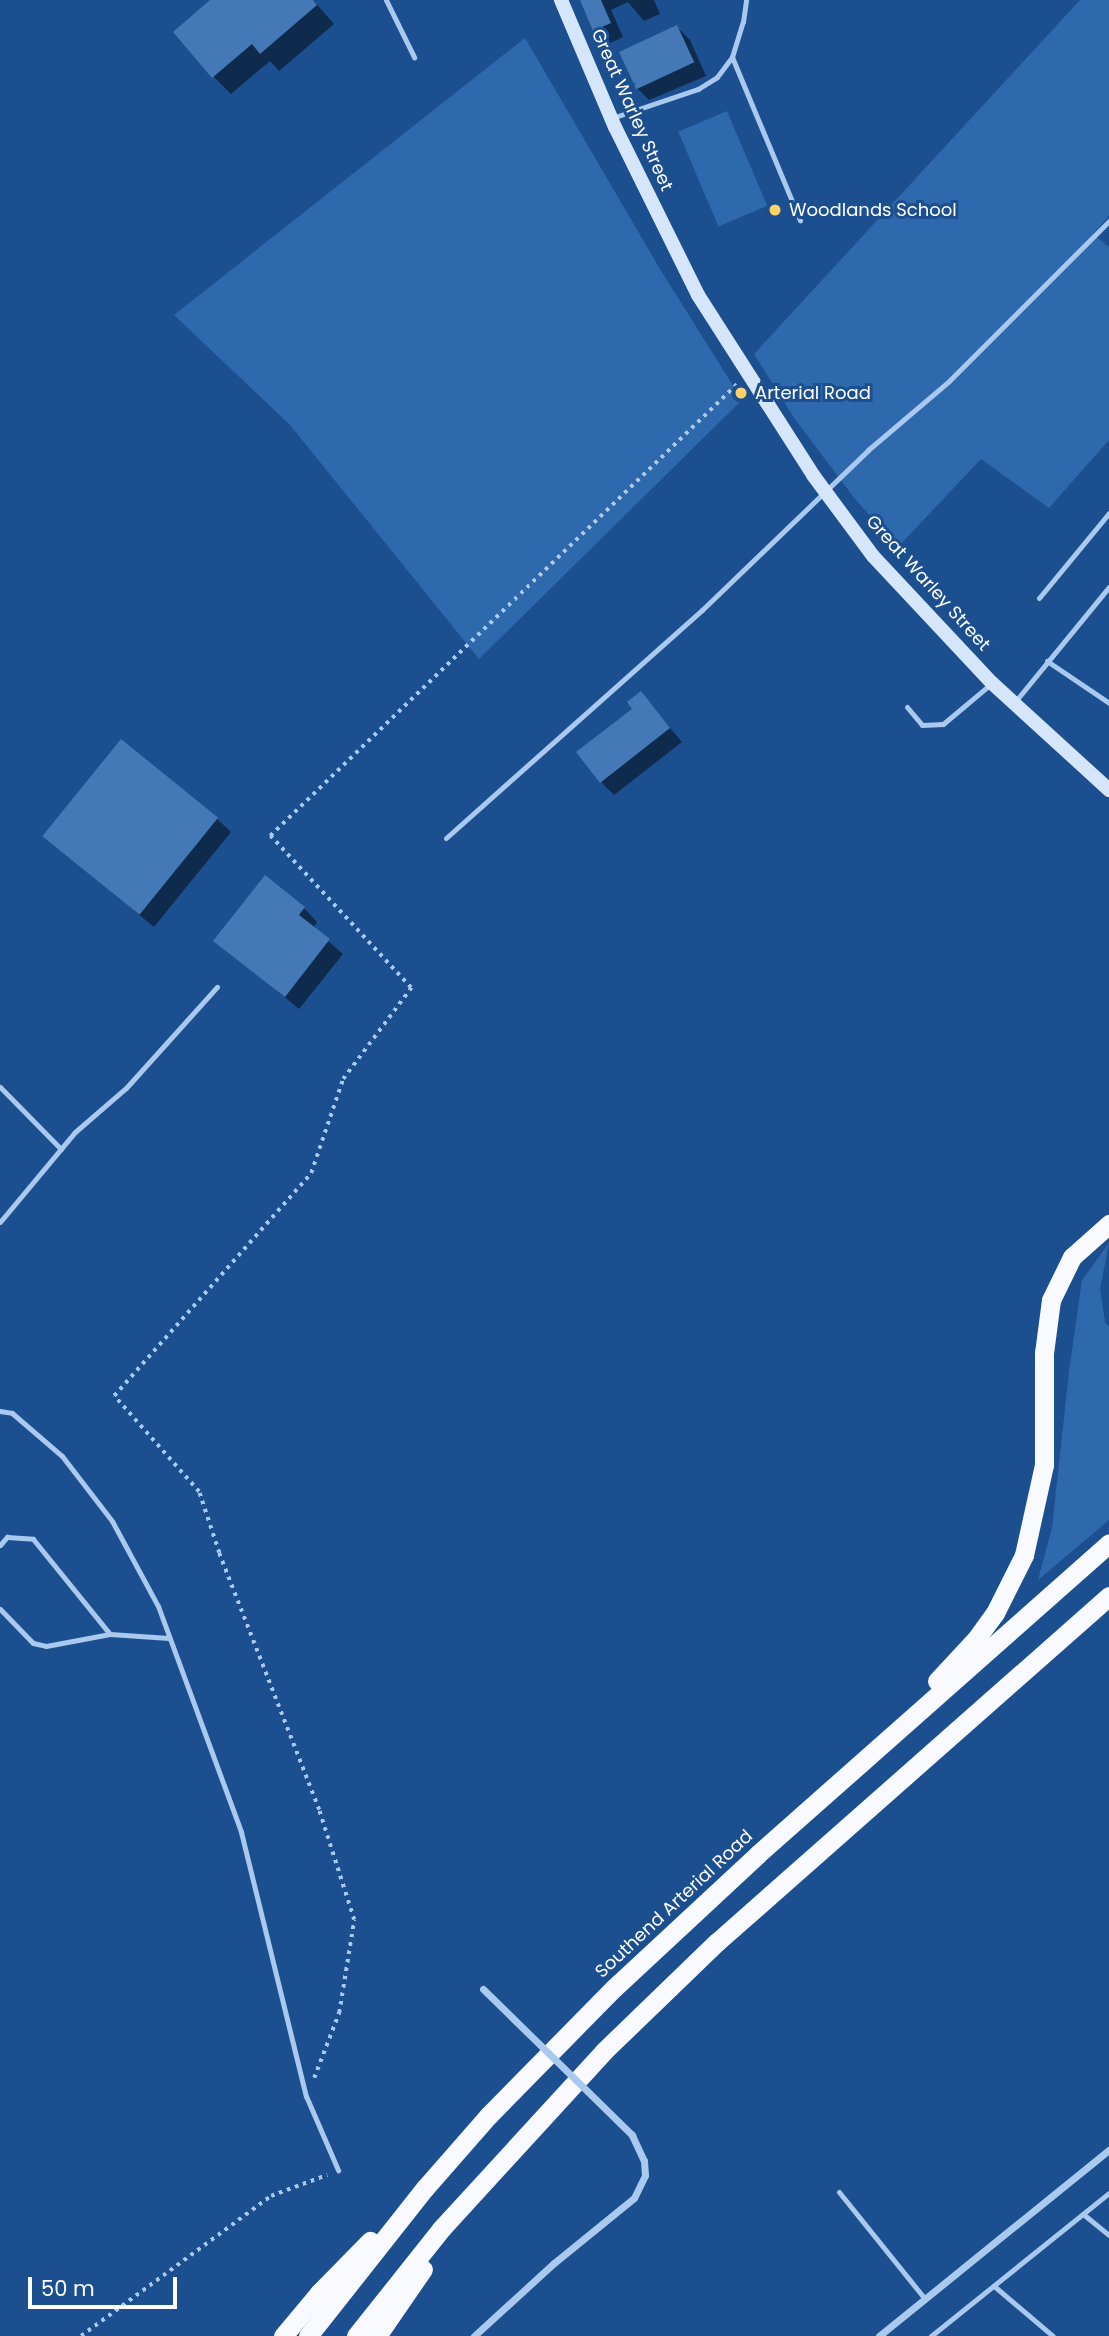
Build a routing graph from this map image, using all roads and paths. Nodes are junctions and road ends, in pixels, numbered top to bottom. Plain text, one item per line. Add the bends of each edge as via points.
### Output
1 (386, 0) edge
2 (561, 0) edge
3 (746, 0) edge
4 (414, 57) dead end
5 (732, 57) junction
6 (612, 118) junction
7 (800, 220) dead end
8 (1109, 221) edge
9 (748, 373) junction
10 (824, 491) junction
11 (1109, 513) edge
12 (1109, 587) edge
13 (1039, 598) dead end
14 (1047, 661) junction
15 (992, 684) junction
16 (1014, 702) junction
17 (1109, 703) edge
18 (907, 707) dead end
19 (1109, 790) edge
20 (446, 838) dead end
21 (217, 987) dead end
22 (0, 1087) edge
23 (61, 1149) junction
24 (0, 1222) edge
25 (1109, 1224) edge
26 (0, 1411) edge
27 (1109, 1543) edge
28 (0, 1545) edge
29 (1109, 1595) edge
30 (0, 1609) edge
31 (110, 1634) junction
32 (169, 1638) junction
33 (868, 1756) junction
34 (483, 1989) dead end
35 (306, 2096) junction
36 (1109, 2150) edge
37 (494, 2168) junction
38 (338, 2170) joint
39 (425, 2188) junction
40 (839, 2192) dead end
41 (1109, 2193) edge
42 (1083, 2214) junction
43 (1109, 2235) edge
44 (994, 2286) junction
45 (925, 2299) junction
46 (81, 2336) edge
47 (283, 2336) edge
48 (308, 2336) edge
49 (356, 2336) edge
50 (377, 2336) edge
51 (474, 2336) edge
52 (879, 2336) edge
53 (931, 2336) edge
54 (1054, 2336) edge

1 - 4 lane
2 - 6 main road, Great Warley Street
3 - 5 lane
5 - 6 lane via 717,77 698,89
5 - 7 lane
6 - 9 main road, Great Warley Street via 698,295
8 - 10 lane via 949,381
9 - 10 main road, Great Warley Street
9 - 35 path via 270,836 411,988 343,1079 311,1173 114,1396 199,1492 319,1810 354,1920 339,2013
10 - 15 main road, Great Warley Street via 873,556
10 - 20 lane via 702,610
11 - 13 lane
12 - 14 lane
14 - 16 lane
14 - 17 lane
15 - 16 main road, Great Warley Street
15 - 18 lane via 943,724 922,724
16 - 19 main road, Great Warley Street
21 - 23 lane via 126,1087
22 - 23 lane
23 - 24 lane
25 - 33 highway via 1072,1257 1051,1300 1044,1353 1044,1465 1024,1555 995,1613 976,1639
26 - 32 lane via 12,1413 62,1456 112,1521 158,1606
27 - 33 highway, Southend Arterial Road
28 - 31 lane via 7,1537 33,1539
29 - 37 highway via 717,1942 604,2051
30 - 31 lane via 33,1643 46,1646
31 - 32 lane
32 - 35 lane via 241,1832
33 - 39 highway, Southend Arterial Road via 614,1988 489,2115
34 - 51 street, bridge via 632,2135 645,2175 634,2198
35 - 38 lane
36 - 45 street
37 - 49 highway
37 - 50 highway
38 - 46 path via 271,2196
39 - 47 highway via 319,2293
39 - 48 highway, Southend Arterial Road
40 - 45 lane
41 - 42 lane
42 - 43 lane
42 - 44 lane
44 - 53 lane
44 - 54 lane
45 - 52 street

